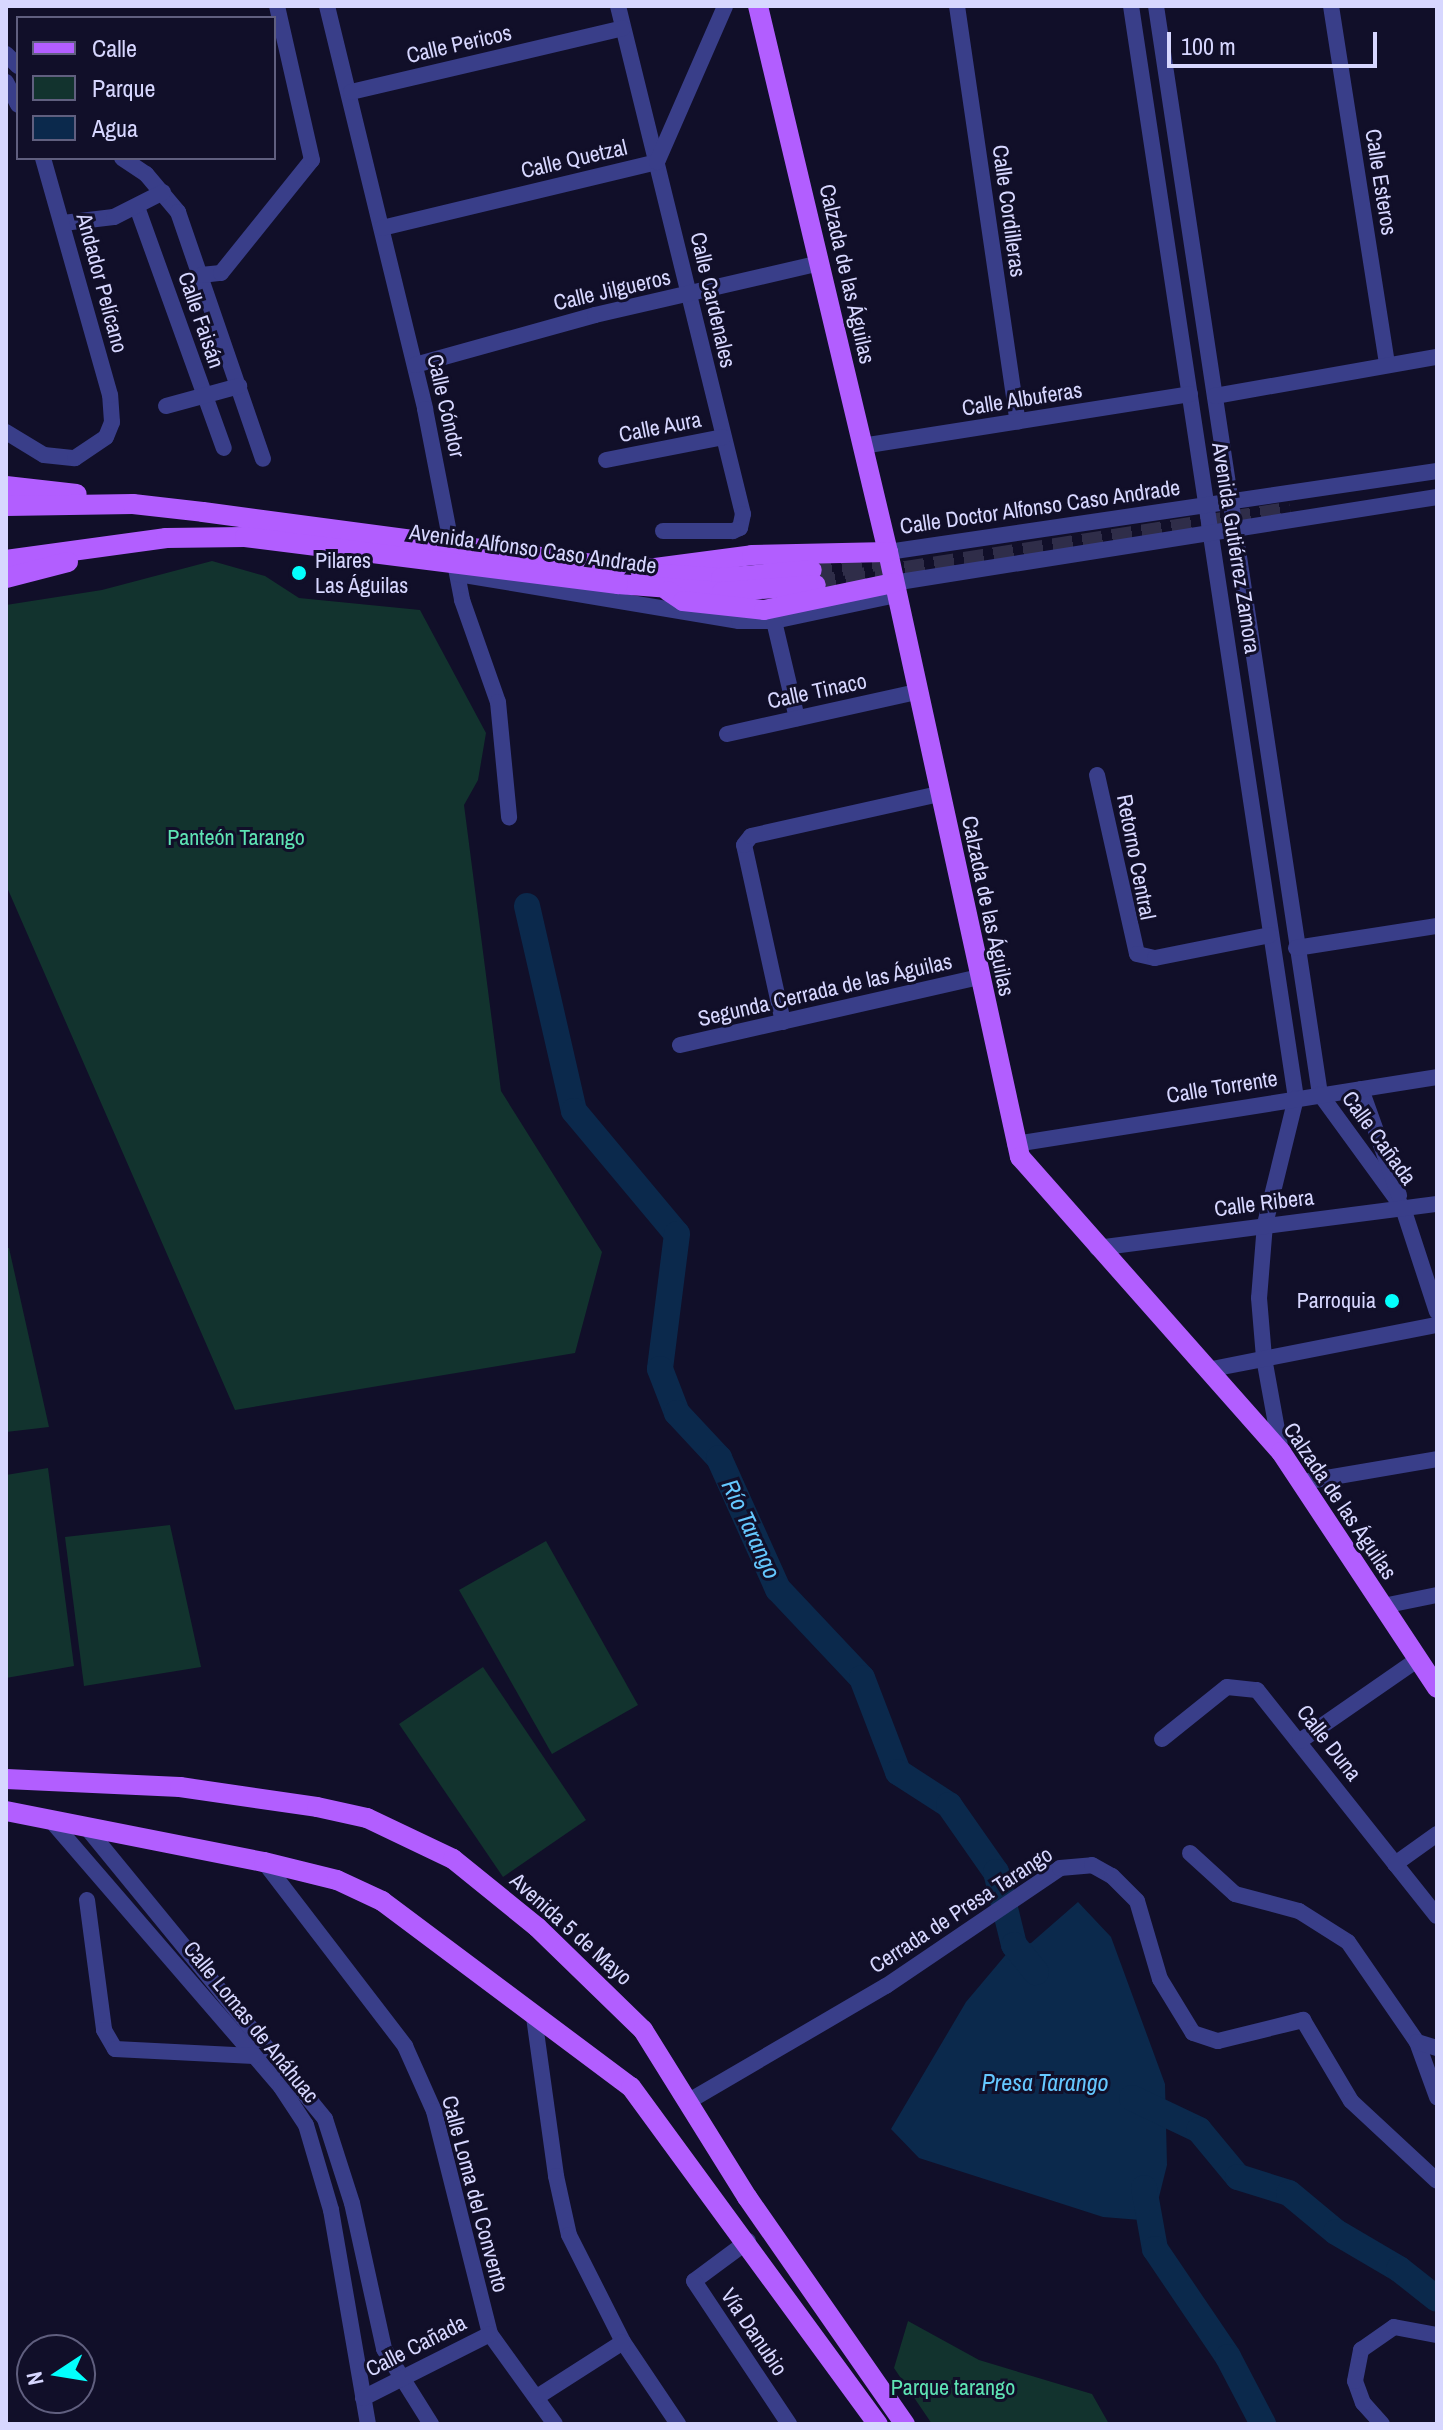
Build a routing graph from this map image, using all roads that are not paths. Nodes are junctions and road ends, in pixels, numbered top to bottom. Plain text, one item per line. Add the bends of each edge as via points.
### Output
1 (277, 6) edge
2 (327, 6) edge
3 (618, 6) edge
4 (725, 6) edge
5 (758, 6) edge
6 (957, 6) edge
7 (1131, 6) edge
8 (1156, 6) edge
9 (1331, 6) edge
10 (623, 28) junction
11 (6, 82) edge
12 (351, 92) junction
13 (16, 101) edge
14 (44, 160) edge
15 (124, 160) edge
16 (657, 162) junction
17 (163, 192) junction
18 (137, 207) junction
19 (63, 223) junction
20 (382, 228) junction
21 (820, 263) junction
22 (201, 275) junction
23 (690, 295) junction
24 (1437, 357) edge
25 (415, 365) junction
26 (1387, 365) junction
27 (239, 386) junction
28 (1190, 394) junction
29 (1215, 396) junction
30 (205, 398) junction
31 (166, 406) dead end
32 (1018, 422) junction
33 (7, 429) edge
34 (723, 437) junction
35 (862, 446) junction
36 (224, 448) dead end
37 (263, 459) dead end
38 (606, 460) dead end
39 (1437, 471) edge
40 (6, 486) edge
41 (1437, 497) edge
42 (1231, 502) junction
43 (133, 504) junction
44 (1209, 505) junction
45 (6, 506) edge
46 (1235, 526) junction
47 (1213, 529) junction
48 (663, 531) dead end
49 (158, 540) junction
50 (888, 552) junction
51 (6, 560) edge
52 (640, 570) junction
53 (458, 574) junction
54 (618, 576) junction
55 (6, 578) edge
56 (894, 589) junction
57 (668, 591) junction
58 (774, 621) junction
59 (916, 692) junction
60 (797, 718) junction
61 (727, 734) dead end
62 (1097, 775) dead end
63 (939, 794) junction
64 (509, 817) dead end
65 (1286, 871) junction
66 (1262, 875) junction
67 (1437, 926) edge
68 (1270, 935) junction
69 (1296, 948) junction
70 (980, 977) junction
71 (783, 1022) junction
72 (680, 1045) dead end
73 (1437, 1077) edge
74 (1361, 1089) junction
75 (1320, 1094) junction
76 (1296, 1098) junction
77 (1015, 1144) junction
78 (1437, 1204) edge
79 (1403, 1208) junction
80 (1265, 1224) junction
81 (1097, 1248) junction
82 (1437, 1312) edge
83 (1437, 1325) edge
84 (1264, 1358) junction
85 (1212, 1369) junction
86 (1281, 1452) junction
87 (1437, 1459) edge
88 (1303, 1482) junction
89 (1437, 1595) edge
90 (1383, 1606) junction
91 (1417, 1660) junction
92 (1437, 1688) edge
93 (1162, 1739) dead end
94 (1300, 1741) junction
95 (6, 1779) edge
96 (6, 1798) edge
97 (6, 1811) edge
98 (55, 1825) junction
99 (87, 1828) junction
100 (1437, 1834) edge
101 (1190, 1853) dead end
102 (264, 1862) junction
103 (1395, 1864) junction
104 (87, 1900) dead end
105 (1437, 1916) edge
106 (534, 2017) junction
107 (1417, 2042) junction
108 (1437, 2048) edge
109 (254, 2056) junction
110 (1437, 2097) edge
111 (689, 2101) junction
112 (1437, 2181) edge
113 (748, 2241) junction
114 (490, 2334) junction
115 (1437, 2335) edge
116 (623, 2342) junction
117 (402, 2380) junction
118 (537, 2397) junction
119 (363, 2398) junction
120 (368, 2424) edge
121 (431, 2424) edge
122 (555, 2424) edge
123 (678, 2424) edge
124 (789, 2424) edge
125 (878, 2424) edge
126 (905, 2424) edge
127 (1382, 2424) edge

1 - 22 street via 312,160 221,273
2 - 12 street, Calle Cóndor
3 - 10 street, Calle Cardenales
4 - 16 street, Calle Quetzal
5 - 21 main road, Calzada de las Águilas
6 - 32 street, Calle Cordilleras
7 - 28 street, Avenida Gutiérrez Zamora
8 - 29 street, Avenida Gutiérrez Zamora
9 - 26 street, Calle Esteros
10 - 12 street, Calle Pericos
10 - 16 street, Calle Cardenales
11 - 13 street
12 - 20 street, Calle Cóndor
14 - 19 street, Andador Pelícano
15 - 17 street
16 - 20 street, Calle Quetzal
16 - 23 street, Calle Cardenales
17 - 18 street
17 - 22 street via 178,212
18 - 19 street via 114,217
18 - 30 street, Calle Faisán
19 - 33 street, Andador Pelícano via 110,395 112,422 106,437 75,458 44,455
20 - 25 street, Calle Cóndor
21 - 23 street, Calle Jilgueros
21 - 35 main road, Calzada de las Águilas
22 - 27 street
23 - 25 street, Calle Jilgueros via 595,315
23 - 34 street, Calle Cardenales
24 - 26 street
25 - 53 street, Calle Cóndor
26 - 29 street
27 - 30 street
27 - 37 street
28 - 32 street, Calle Albuferas
28 - 44 street, Avenida Gutiérrez Zamora
29 - 42 street, Avenida Gutiérrez Zamora
30 - 31 street
30 - 36 street, Calle Faisán
32 - 35 street, Calle Albuferas
34 - 38 street, Calle Aura
34 - 48 street, Calle Cardenales via 743,514 740,528
35 - 50 main road, Calzada de las Águilas
39 - 42 street, Calle Doctor Alfonso Caso Andrade
40 - 43 main road
41 - 46 street
42 - 44 street, Calle Doctor Alfonso Caso Andrade
42 - 46 street, Avenida Gutiérrez Zamora
43 - 45 main road, Avenida Alfonso Caso Andrade
43 - 54 main road, Avenida Alfonso Caso Andrade, bridge
44 - 47 street, Avenida Gutiérrez Zamora
44 - 50 street, Calle Doctor Alfonso Caso Andrade
46 - 47 street
46 - 65 street, Avenida Gutiérrez Zamora
47 - 56 street
47 - 66 street, Avenida Gutiérrez Zamora
49 - 51 main road, Avenida Alfonso Caso Andrade
49 - 54 main road, Avenida Alfonso Caso Andrade, bridge via 245,537
49 - 55 main road
50 - 52 main road via 752,555
50 - 56 main road, Calzada de las Águilas
52 - 54 main road, Avenida Alfonso Caso Andrade
52 - 57 main road, Avenida Alfonso Caso Andrade via 721,578 814,578
53 - 58 street, Avenida Alfonso Caso Andrade via 710,617
53 - 64 street, Calle Cóndor via 498,702
54 - 57 main road, Avenida Alfonso Caso Andrade
56 - 57 main road via 764,610 683,601
56 - 58 street, Avenida Alfonso Caso Andrade
56 - 59 main road, Calzada de las Águilas
58 - 60 street
59 - 60 street, Calle Tinaco
59 - 63 main road, Calzada de las Águilas
60 - 61 street, Calle Tinaco
62 - 68 street, Retorno Central via 1137,954 1155,958
63 - 70 main road, Calzada de las Águilas
63 - 71 street via 751,836 744,845
65 - 66 street
65 - 69 street, Avenida Gutiérrez Zamora
66 - 68 street, Avenida Gutiérrez Zamora
67 - 69 street
68 - 76 street, Avenida Gutiérrez Zamora
69 - 75 street, Avenida Gutiérrez Zamora
70 - 71 street, Segunda Cerrada de las Águilas
70 - 77 main road, Calzada de las Águilas
71 - 72 street, Segunda Cerrada de las Águilas
73 - 74 street, Calle Torrente
74 - 75 street, Calle Torrente
74 - 79 street, Calle Cañada
75 - 76 street, Calle Torrente
75 - 79 street, Calle Cañada
76 - 77 street, Calle Torrente
76 - 80 street
77 - 81 main road, Calzada de las Águilas via 1034,1178
78 - 79 street, Calle Ribera
79 - 80 street, Calle Ribera
79 - 82 street, Calle Cañada
80 - 81 street, Calle Ribera
80 - 84 street via 1259,1298
81 - 85 main road, Calzada de las Águilas
83 - 84 street
84 - 85 street
84 - 86 street
85 - 86 main road, Calzada de las Águilas
86 - 88 main road, Calzada de las Águilas
87 - 88 street
88 - 90 main road, Calzada de las Águilas
89 - 90 street
90 - 91 main road, Calzada de las Águilas
91 - 92 main road, Calzada de las Águilas
91 - 94 street
93 - 94 street, Calle Duna via 1217,1693 1237,1684 1257,1690
94 - 103 street, Calle Duna
95 - 111 main road, Avenida 5 de Mayo via 195,1789 367,1818 414,1838 453,1859 616,2002 643,2030
96 - 99 main road
97 - 98 main road
98 - 99 main road
98 - 109 street, Calle Lomas de Anáhuac
99 - 102 main road
99 - 117 street, Calle Lomas de Anáhuac via 325,2119 352,2203 384,2349
100 - 103 street
101 - 107 street via 1235,1894 1299,1911 1348,1942
102 - 106 main road via 337,1880 382,1901
102 - 114 street, Calle Loma del Convento via 405,2046 434,2111
103 - 105 street, Calle Duna
104 - 109 street via 104,2030 115,2049
106 - 113 main road via 631,2087
106 - 116 street via 569,2235
107 - 108 street
107 - 110 street
109 - 119 street, Calle Lomas de Anáhuac via 306,2125 317,2158 348,2292
111 - 112 street, Cerrada de Presa Tarango via 886,1986 1047,1877 1077,1864 1092,1865 1129,1890 1160,1979 1193,2033 1203,2040 1303,2020 1351,2101
111 - 126 main road, Avenida 5 de Mayo via 747,2197
113 - 124 street, Vía Danubio via 694,2281
113 - 125 main road
114 - 117 street, Calle Cañada
114 - 118 street, Calle Loma del Convento
115 - 127 street via 1394,2327 1361,2350 1355,2381 1363,2403
116 - 118 street
116 - 123 street
117 - 119 street, Calle Cañada
117 - 121 street, Calle Lomas de Anáhuac
118 - 122 street, Calle Loma del Convento
119 - 120 street, Calle Lomas de Anáhuac

